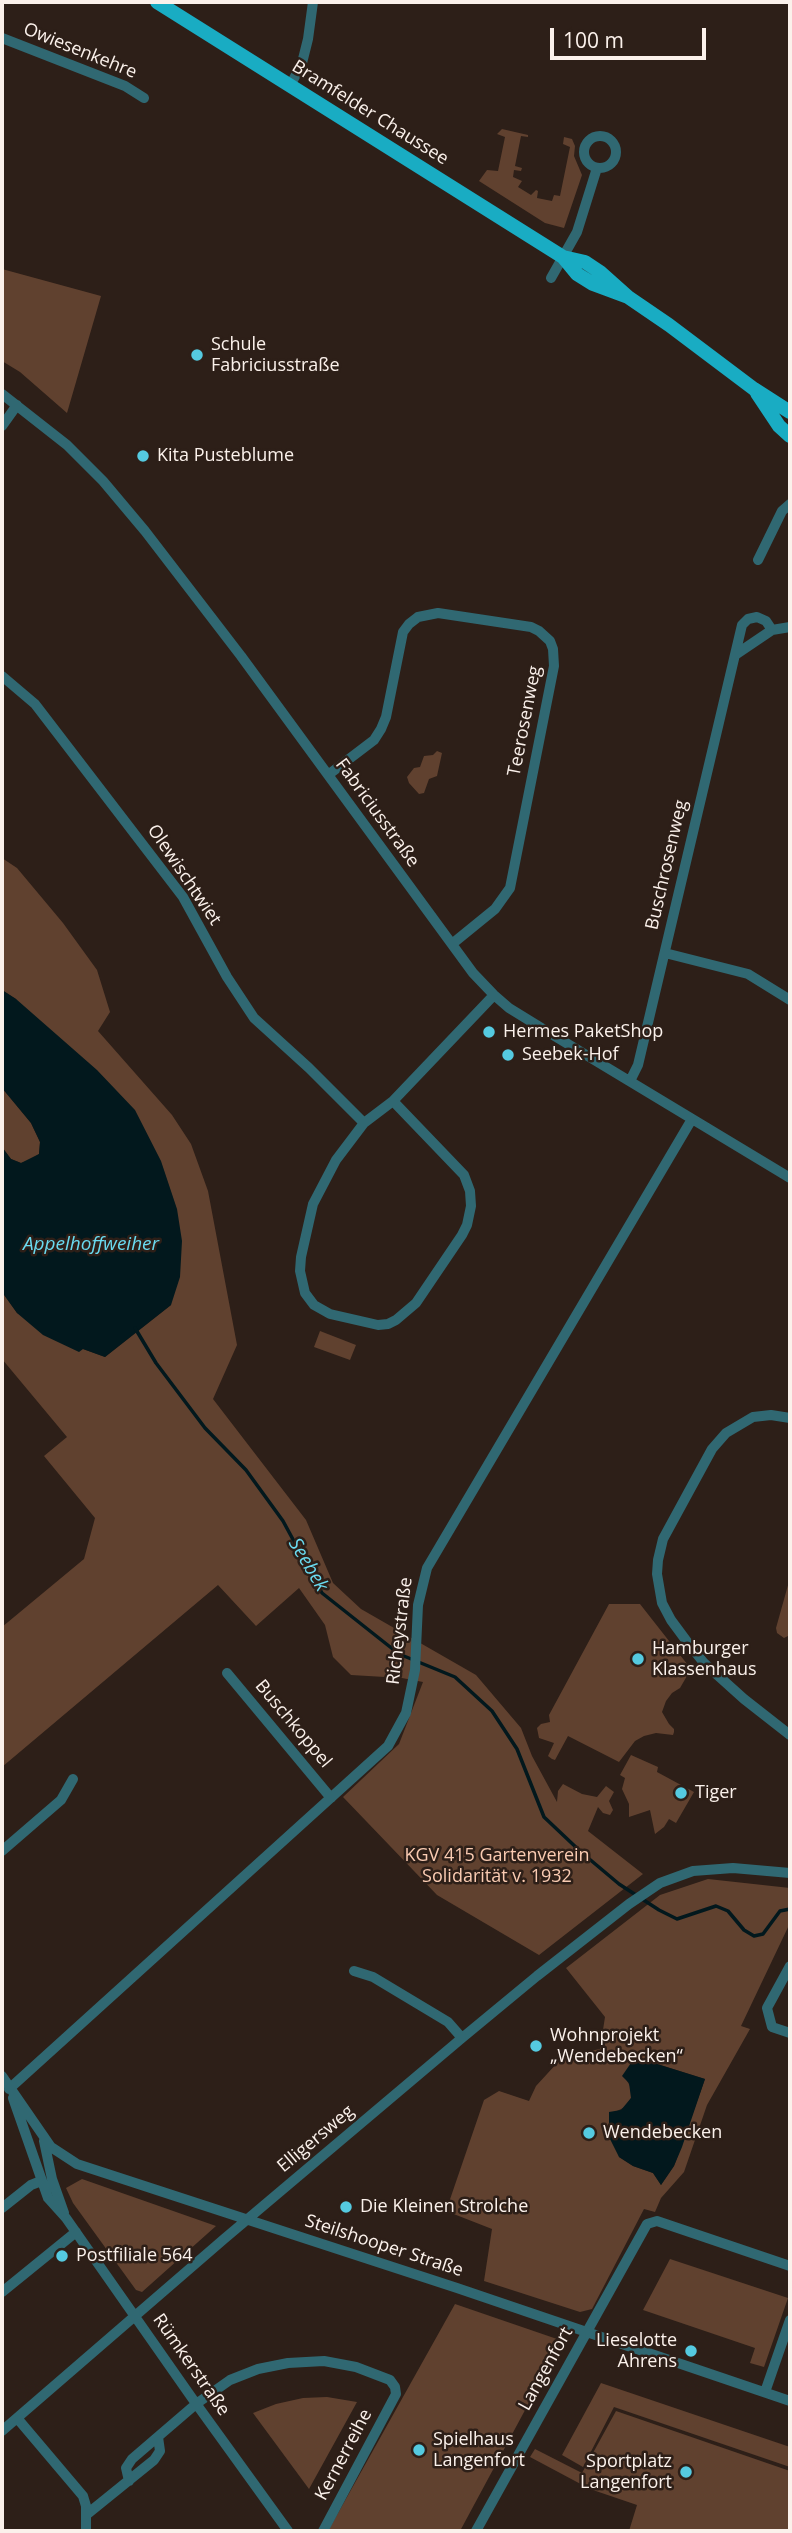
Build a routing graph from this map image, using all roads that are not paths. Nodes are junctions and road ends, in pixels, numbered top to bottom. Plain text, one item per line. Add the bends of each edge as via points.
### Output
1 (157, 2) edge
2 (313, 2) edge
3 (173, 6) edge
4 (2, 38) edge
5 (290, 86) junction
6 (144, 98) dead end
7 (597, 168) dead end
8 (563, 257) junction
9 (551, 278) dead end
10 (754, 389) junction
11 (2, 394) edge
12 (17, 405) junction
13 (790, 412) edge
14 (2, 426) edge
15 (790, 436) edge
16 (790, 504) edge
17 (758, 560) dead end
18 (790, 627) edge
19 (772, 630) junction
20 (735, 655) junction
21 (2, 676) edge
22 (328, 775) junction
23 (452, 944) junction
24 (665, 953) junction
25 (494, 995) junction
26 (790, 1000) edge
27 (630, 1081) junction
28 (393, 1101) junction
29 (692, 1119) junction
30 (364, 1123) junction
31 (790, 1178) edge
32 (790, 1418) edge
33 (228, 1673) dead end
34 (790, 1735) edge
35 (73, 1779) dead end
36 (331, 1798) junction
37 (2, 1851) edge
38 (790, 1872) edge
39 (790, 1966) edge
40 (354, 1971) dead end
41 (790, 2033) edge
42 (462, 2038) junction
43 (2, 2076) edge
44 (9, 2089) junction
45 (44, 2138) junction
46 (41, 2181) junction
47 (2, 2208) edge
48 (66, 2218) junction
49 (248, 2221) junction
50 (76, 2232) junction
51 (790, 2266) edge
52 (2, 2292) edge
53 (135, 2316) junction
54 (790, 2320) edge
55 (586, 2332) junction
56 (765, 2392) junction
57 (790, 2401) edge
58 (196, 2404) junction
59 (17, 2418) junction
60 (2, 2431) edge
61 (86, 2515) junction
62 (86, 2531) edge
63 (288, 2531) edge
64 (323, 2531) edge
65 (476, 2531) edge

1 - 3 main road, Bramfelder Chaussee
2 - 5 street via 302,63
3 - 5 main road, Bramfelder Chaussee
4 - 6 street, Owiesenkehre via 125,86
5 - 8 main road, Bramfelder Chaussee
7 - 8 street via 577,232
8 - 9 street
8 - 10 main road, Bramfelder Chaussee via 577,274 628,298
10 - 13 main road, Bramfelder Chaussee
10 - 15 main road, Bramfelder Chaussee
11 - 12 street, Fabriciusstraße
12 - 14 street
12 - 22 street, Fabriciusstraße via 103,481
16 - 17 street
18 - 19 street, Buschrosenweg
19 - 20 street, Buschrosenweg
19 - 20 street, Buschrosenweg via 762,618 748,619 742,625
20 - 24 street, Buschrosenweg
21 - 30 street, Olewischtwiet via 35,704 180,893 254,1018
22 - 23 street, Fabriciusstraße
22 - 23 street, Teerosenweg via 374,740 381,729 403,632 418,617 438,613 531,627 550,641 554,666 510,888 495,909
23 - 25 street, Fabriciusstraße
24 - 26 street via 748,974
24 - 27 street, Buschrosenweg
25 - 27 street, Fabriciusstraße
25 - 28 street
27 - 29 street, Fabriciusstraße
28 - 30 street
28 - 30 street via 464,1175 471,1200 467,1225 419,1299 388,1325 320,1309 305,1293 300,1270 302,1242 320,1188
29 - 31 street, Fabriciusstraße
29 - 36 street, Richeystraße via 426,1568 406,1713 388,1746
32 - 34 street via 753,1417 726,1433 712,1449 663,1539 657,1560 662,1603 673,1624 744,1699
33 - 36 street, Buschkoppel
35 - 37 street via 61,1800
36 - 44 street, Richeystraße
38 - 42 street, Elligersweg via 706,1869 660,1883
39 - 41 street via 767,2008 772,2027
40 - 42 street via 373,1977 441,2017
42 - 49 street, Elligersweg
43 - 44 street, Steilshooper Straße
44 - 45 street, Steilshooper Straße
44 - 46 street, Rümkerstraße
45 - 48 street, Rümkerstraße
45 - 49 street, Steilshooper Straße via 77,2164
46 - 47 street
46 - 48 street, Rümkerstraße via 52,2204
48 - 50 street, Rümkerstraße
49 - 53 street, Elligersweg
49 - 55 street, Steilshooper Straße
50 - 52 street
50 - 53 street, Rümkerstraße
51 - 55 street, Langenfort via 657,2221 647,2224
53 - 58 street, Rümkerstraße
53 - 59 street, Elligersweg
54 - 56 street
55 - 56 street, Steilshooper Straße
55 - 65 street, Langenfort
56 - 57 street, Steilshooper Straße
58 - 61 street via 158,2437 158,2455
58 - 63 street, Rümkerstraße
58 - 64 street, Kernerreihe via 220,2386 271,2365 324,2361 369,2370 393,2382 396,2394
59 - 60 street, Elligersweg
59 - 61 street via 83,2496
61 - 62 street

